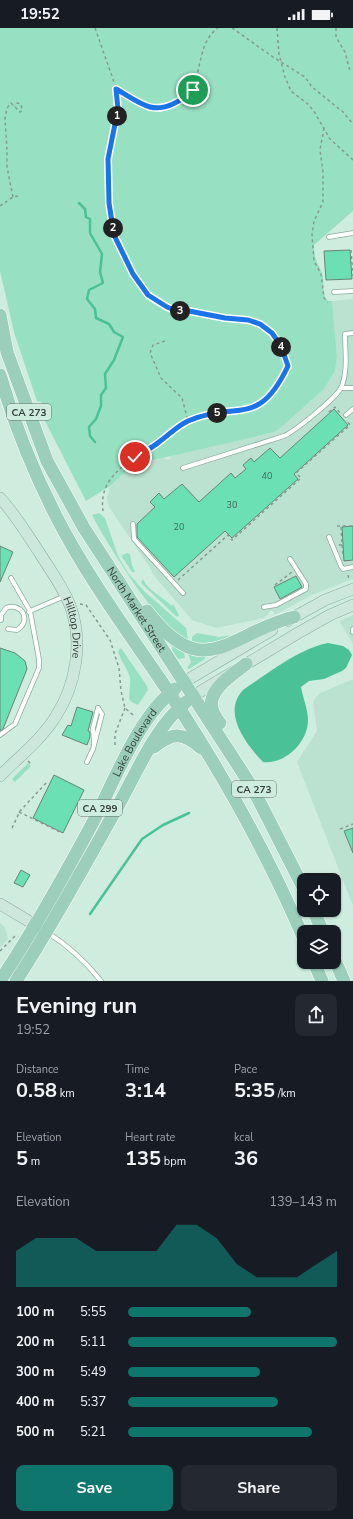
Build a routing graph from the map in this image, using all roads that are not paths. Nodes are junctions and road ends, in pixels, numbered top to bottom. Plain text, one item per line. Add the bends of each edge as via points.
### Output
1 (353, 233) edge
2 (329, 237) dead end
3 (353, 291) edge
4 (334, 292) dead end
5 (0, 315) edge
6 (353, 333) edge
7 (0, 375) edge
8 (341, 388) junction
9 (353, 388) edge
10 (353, 409) edge
11 (346, 415) dead end
12 (183, 468) dead end
13 (3, 504) edge
14 (70, 504) junction
15 (133, 524) dead end
16 (329, 537) dead end
17 (290, 559) dead end
18 (353, 567) edge
19 (11, 578) dead end
20 (351, 585) edge
21 (184, 593) dead end
22 (65, 596) junction
23 (325, 600) junction
24 (353, 605) edge
25 (264, 607) dead end
26 (30, 611) junction
27 (340, 611) junction
28 (353, 611) edge
29 (24, 614) junction
30 (294, 617) junction
31 (1, 620) edge
32 (8, 629) dead end
33 (266, 652) junction
34 (246, 664) junction
35 (184, 682) junction
36 (169, 693) junction
37 (193, 696) junction
38 (179, 707) junction
39 (98, 708) dead end
40 (0, 735) edge
41 (150, 750) junction
42 (211, 758) junction
43 (87, 762) dead end
44 (0, 776) edge
45 (252, 787) junction
46 (297, 875) edge
47 (0, 904) edge
48 (298, 925) edge
49 (41, 929) junction
50 (317, 969) edge
51 (339, 969) edge
52 (0, 981) edge
53 (16, 981) edge
54 (101, 981) edge
55 (322, 981) edge
56 (344, 981) edge

1 - 2 lane
3 - 4 lane
5 - 14 main road, North Market Street / CA 273 via 7,352 33,425 47,461
6 - 8 lane via 344,334 346,365
7 - 36 main road, North Market Street / CA 273 via 24,445 57,519 144,658
8 - 9 lane
8 - 12 lane via 290,434
10 - 11 lane
13 - 22 main road, Hilltop Drive via 32,542
14 - 30 main road via 85,518 125,580 157,623 182,644 200,650 223,647 275,622
14 - 35 main road, North Market Street / CA 273
15 - 21 lane via 134,539
16 - 18 lane via 342,568
17 - 25 lane via 306,584 306,589 276,605
19 - 26 lane
20 - 23 main road, Lake Boulevard
22 - 26 lane
22 - 44 main road, Hilltop Drive via 74,621 76,649 75,667 68,692 57,715 46,730
23 - 30 main road, Lake Boulevard
23 - 33 main road via 318,614 275,640
24 - 27 main road, Lake Boulevard
26 - 29 lane
26 - 40 lane via 40,659 39,668 15,724
27 - 28 main road
27 - 33 main road, Lake Boulevard
29 - 31 lane via 18,608 10,606 3,611
29 - 32 lane via 25,621 21,628
30 - 35 main road, Lake Boulevard
33 - 34 main road, Lake Boulevard
34 - 37 main road, Lake Boulevard
34 - 45 main road via 219,686 214,695 212,712 231,742
35 - 36 main road, Lake Boulevard
35 - 37 main road, North Market Street / CA 273
36 - 38 main road, North Market Street / CA 273
36 - 49 main road, Lake Boulevard / CA 299 via 157,705 128,753 58,889
37 - 38 main road, Lake Boulevard / CA 299
37 - 45 main road, North Market Street / CA 273
38 - 41 main road, Lake Boulevard / CA 299 via 158,734
38 - 42 main road, North Market Street / CA 273
39 - 43 lane via 102,714
41 - 42 main road via 169,736 177,735 189,738
41 - 49 main road, Lake Boulevard / CA 299
42 - 48 main road, North Market Street / CA 273 via 242,812
45 - 46 main road, North Market Street / CA 273
47 - 49 main road
49 - 52 main road, Lake Boulevard / CA 299
49 - 53 main road, Lake Boulevard / CA 299
49 - 54 lane via 74,951
50 - 55 main road
51 - 56 main road

